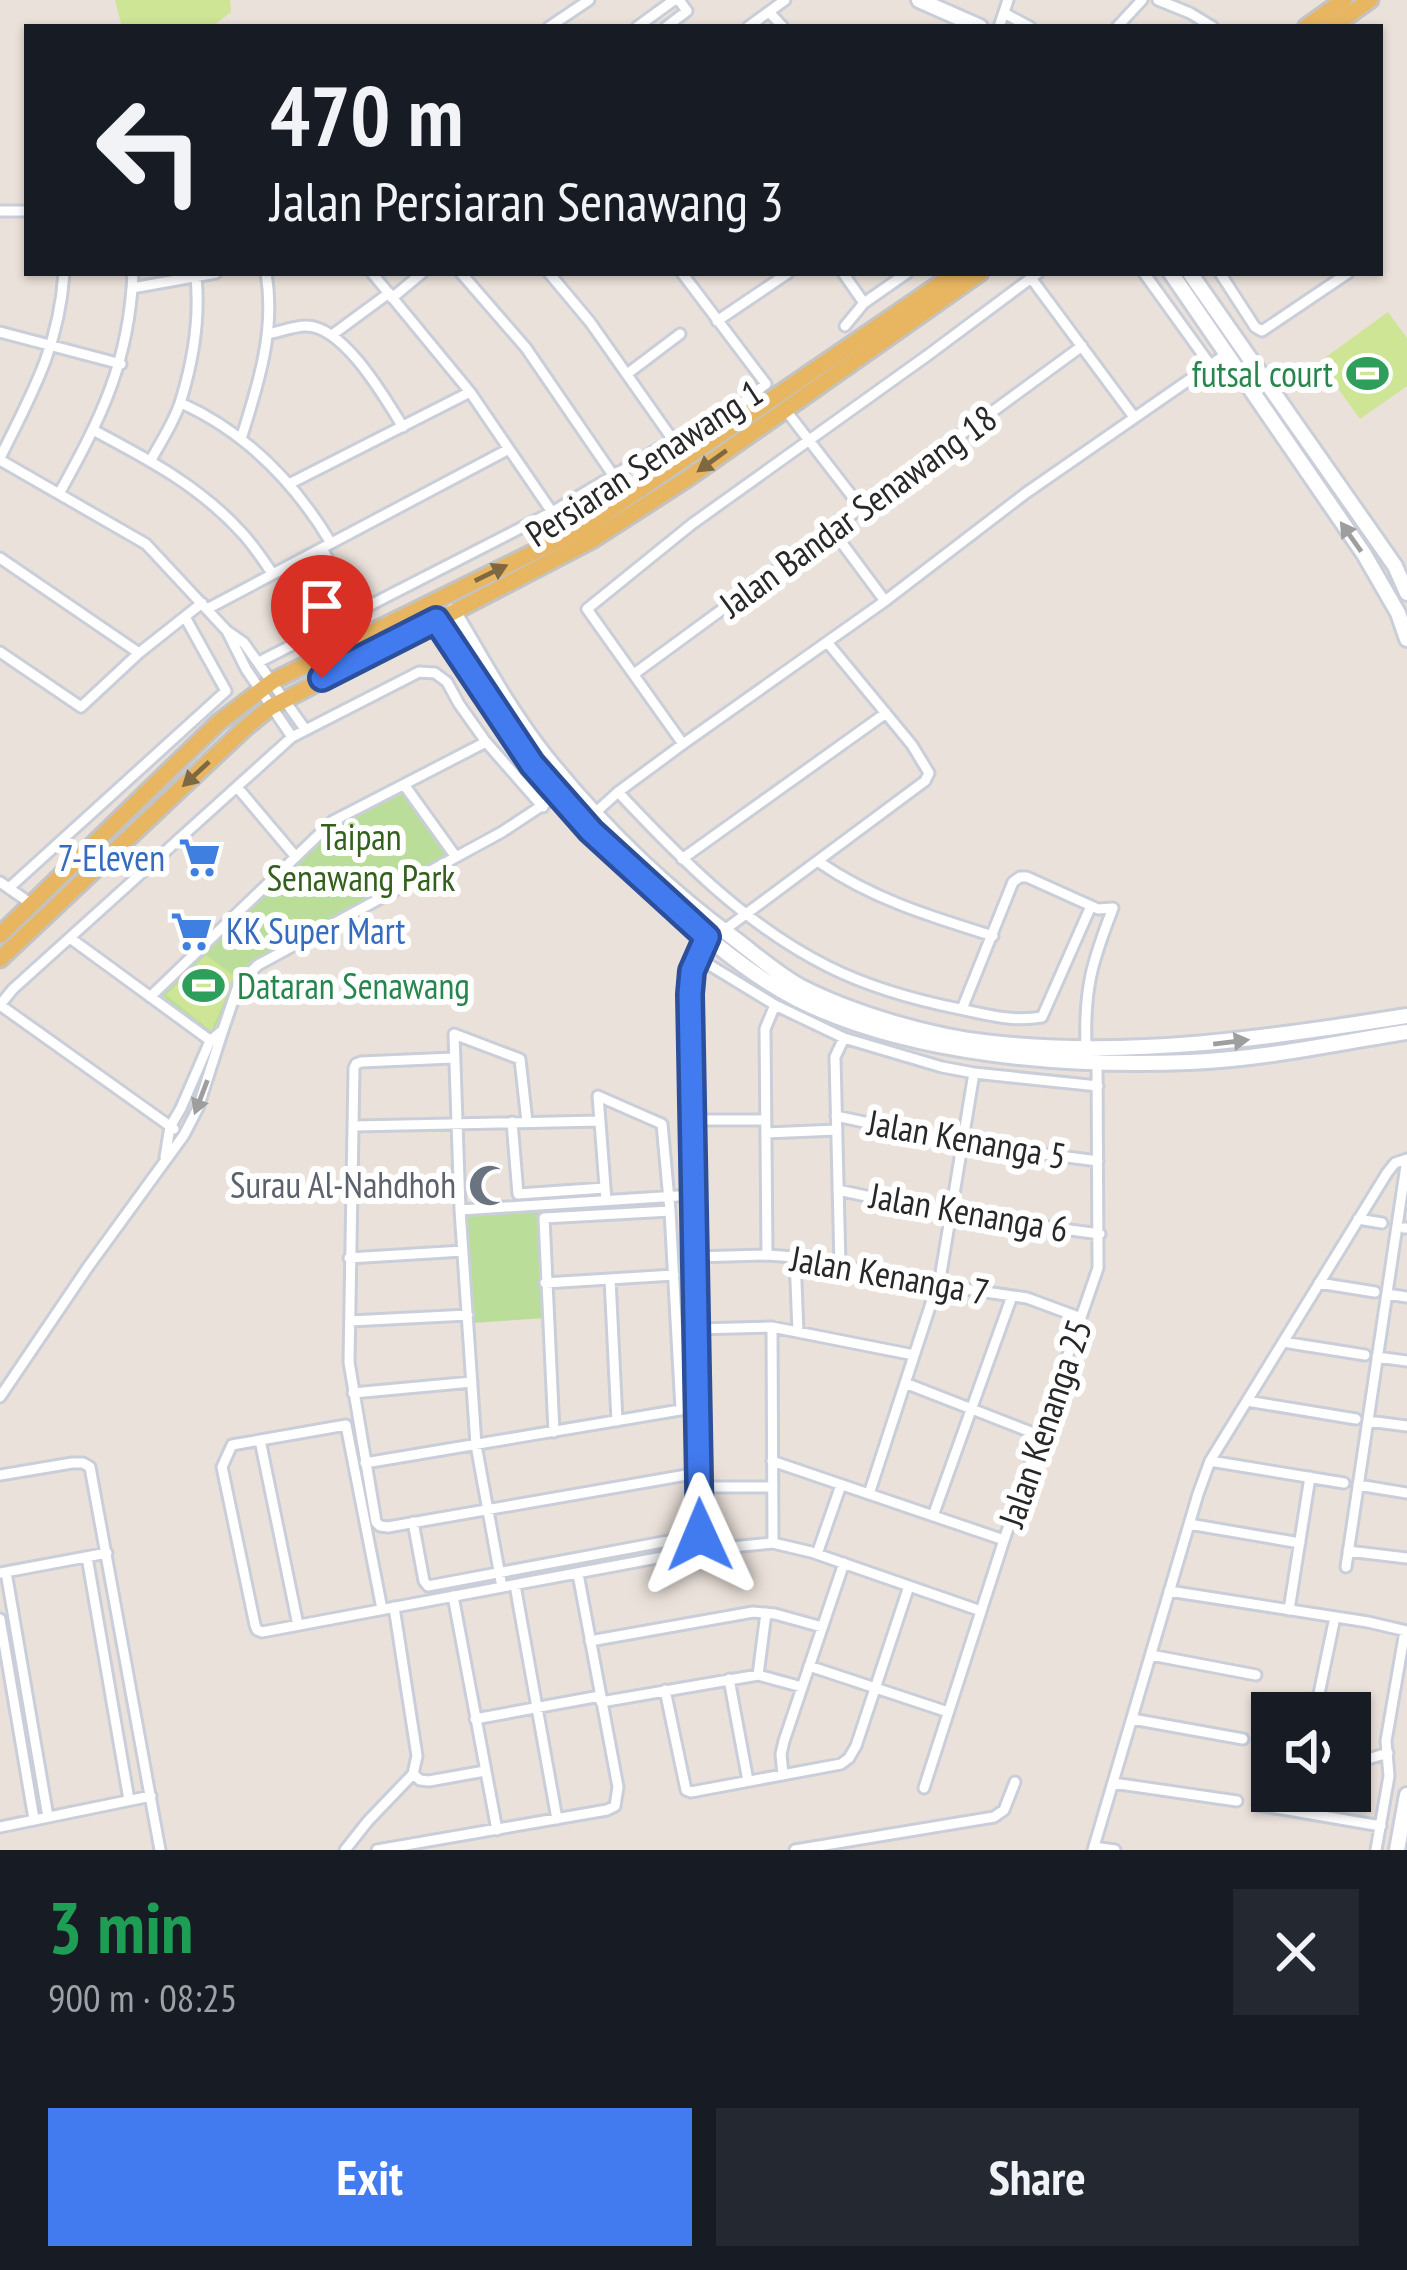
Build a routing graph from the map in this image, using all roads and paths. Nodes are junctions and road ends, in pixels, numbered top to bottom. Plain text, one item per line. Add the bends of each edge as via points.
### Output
1 (589, 0) edge
2 (677, 0) edge
3 (785, 0) edge
4 (919, 0) edge
5 (1008, 0) edge
6 (1142, 0) edge
7 (1158, 0) edge
8 (1344, 0) edge
9 (1370, 0) edge
10 (770, 13) junction
11 (1004, 13) junction
12 (567, 22) edge
13 (642, 24) edge
14 (671, 24) edge
15 (753, 24) edge
16 (779, 24) edge
17 (973, 24) edge
18 (999, 24) edge
19 (1024, 24) edge
20 (1120, 24) edge
21 (1208, 24) edge
22 (1310, 24) edge
23 (1335, 24) edge
24 (64, 276) edge
25 (133, 276) edge
26 (201, 276) edge
27 (266, 276) edge
28 (374, 276) edge
29 (418, 276) edge
30 (464, 276) edge
31 (552, 276) edge
32 (684, 276) edge
33 (784, 276) edge
34 (845, 276) edge
35 (904, 276) edge
36 (952, 276) edge
37 (976, 276) edge
38 (1034, 276) edge
39 (1146, 276) edge
40 (1185, 276) edge
41 (1222, 276) edge
42 (1344, 276) edge
43 (196, 277) junction
44 (132, 288) junction
45 (390, 296) junction
46 (864, 303) junction
47 (717, 321) junction
48 (845, 326) dead end
49 (0, 332) edge
50 (268, 334) junction
51 (680, 334) dead end
52 (332, 335) junction
53 (52, 346) junction
54 (1082, 346) junction
55 (1225, 355) junction
56 (121, 364) junction
57 (1210, 366) junction
58 (627, 374) junction
59 (470, 392) junction
60 (181, 403) junction
61 (784, 408) junction
62 (1134, 417) junction
63 (403, 427) junction
64 (93, 430) junction
65 (241, 439) junction
66 (673, 440) junction
67 (808, 440) junction
68 (509, 449) junction
69 (0, 459) edge
70 (151, 460) junction
71 (613, 475) junction
72 (289, 484) junction
73 (59, 492) junction
74 (862, 509) junction
75 (552, 512) junction
76 (585, 527) junction
77 (833, 530) junction
78 (327, 545) junction
79 (0, 558) edge
80 (272, 573) junction
81 (1404, 579) edge
82 (885, 601) junction
83 (204, 606) junction
84 (453, 611) junction
85 (355, 613) junction
86 (1398, 613) junction
87 (185, 617) junction
88 (436, 620) junction
89 (227, 631) junction
90 (1407, 639) edge
91 (827, 642) junction
92 (0, 652) edge
93 (139, 653) junction
94 (259, 662) junction
95 (634, 674) junction
96 (267, 686) junction
97 (278, 702) junction
98 (886, 713) junction
99 (305, 729) junction
100 (292, 737) junction
101 (487, 742) junction
102 (683, 744) junction
103 (405, 786) junction
104 (237, 788) junction
105 (565, 789) junction
106 (618, 792) junction
107 (543, 807) junction
108 (595, 813) junction
109 (296, 857) junction
110 (456, 857) junction
111 (682, 860) junction
112 (819, 862) junction
113 (4, 885) edge
114 (30, 903) junction
115 (1091, 906) junction
116 (747, 912) junction
117 (715, 931) junction
118 (0, 935) edge
119 (993, 936) junction
120 (70, 938) junction
121 (698, 958) junction
122 (0, 959) edge
123 (150, 997) junction
124 (0, 1005) edge
125 (775, 1005) junction
126 (962, 1010) junction
127 (1407, 1016) edge
128 (1407, 1032) edge
129 (844, 1038) junction
130 (215, 1043) junction
131 (1093, 1051) junction
132 (453, 1058) junction
133 (974, 1073) junction
134 (1098, 1086) junction
135 (836, 1116) junction
136 (692, 1120) junction
137 (765, 1120) junction
138 (600, 1121) junction
139 (512, 1122) junction
140 (526, 1122) junction
141 (459, 1124) junction
142 (170, 1126) junction
143 (355, 1126) junction
144 (837, 1130) junction
145 (766, 1132) junction
146 (184, 1135) junction
147 (961, 1143) junction
148 (165, 1157) junction
149 (1407, 1159) edge
150 (1098, 1161) junction
151 (459, 1187) junction
152 (605, 1188) junction
153 (838, 1190) junction
154 (353, 1192) junction
155 (693, 1195) junction
156 (669, 1196) junction
157 (606, 1201) junction
158 (460, 1210) junction
159 (670, 1211) junction
160 (951, 1214) junction
161 (1358, 1219) junction
162 (1382, 1223) dead end
163 (1100, 1234) junction
164 (463, 1251) junction
165 (767, 1255) junction
166 (694, 1257) junction
167 (349, 1258) junction
168 (795, 1258) junction
169 (840, 1266) junction
170 (674, 1275) junction
171 (610, 1279) junction
172 (545, 1283) junction
173 (1319, 1283) junction
174 (938, 1285) junction
175 (1381, 1293) junction
176 (1012, 1296) junction
177 (1407, 1297) edge
178 (468, 1316) junction
179 (1081, 1318) junction
180 (350, 1321) junction
181 (772, 1328) junction
182 (696, 1329) junction
183 (798, 1333) junction
184 (1282, 1342) junction
185 (914, 1355) junction
186 (1371, 1356) junction
187 (1407, 1361) edge
188 (472, 1382) junction
189 (905, 1384) junction
190 (353, 1393) junction
191 (0, 1396) edge
192 (1247, 1401) junction
193 (698, 1408) junction
194 (971, 1409) junction
195 (681, 1410) junction
196 (1362, 1420) junction
197 (617, 1421) junction
198 (1407, 1426) edge
199 (554, 1432) junction
200 (1040, 1436) junction
201 (260, 1440) junction
202 (476, 1444) junction
203 (772, 1461) junction
204 (1210, 1461) junction
205 (365, 1463) junction
206 (698, 1474) junction
207 (0, 1475) edge
208 (1310, 1477) junction
209 (1344, 1483) dead end
210 (842, 1485) junction
211 (1358, 1485) junction
212 (699, 1486) junction
213 (772, 1487) junction
214 (1407, 1492) edge
215 (869, 1494) junction
216 (486, 1509) junction
217 (933, 1516) junction
218 (413, 1522) junction
219 (1189, 1524) junction
220 (700, 1535) junction
221 (1004, 1540) junction
222 (773, 1543) junction
223 (1300, 1543) junction
224 (700, 1550) junction
225 (1348, 1551) junction
226 (107, 1553) junction
227 (817, 1554) junction
228 (87, 1557) junction
229 (1407, 1558) edge
230 (844, 1563) junction
231 (1346, 1567) dead end
232 (499, 1572) junction
233 (3, 1573) edge
234 (578, 1574) junction
235 (515, 1585) junction
236 (909, 1586) junction
237 (502, 1587) junction
238 (1169, 1592) junction
239 (453, 1596) junction
240 (388, 1608) junction
241 (1289, 1610) junction
242 (981, 1611) junction
243 (766, 1613) junction
244 (1334, 1617) junction
245 (0, 1619) edge
246 (298, 1625) junction
247 (822, 1627) junction
248 (1406, 1631) edge
249 (590, 1641) junction
250 (1151, 1655) junction
251 (809, 1666) junction
252 (758, 1675) junction
253 (1256, 1675) dead end
254 (729, 1679) junction
255 (802, 1687) junction
256 (877, 1689) junction
257 (665, 1690) junction
258 (1319, 1692) edge
259 (600, 1699) junction
260 (536, 1707) junction
261 (948, 1712) junction
262 (475, 1719) junction
263 (1132, 1719) junction
264 (1244, 1739) dead end
265 (1388, 1753) junction
266 (1371, 1758) edge
267 (485, 1771) junction
268 (413, 1774) junction
269 (783, 1775) junction
270 (748, 1781) junction
271 (1015, 1782) dead end
272 (1113, 1783) junction
273 (924, 1788) dead end
274 (151, 1796) junction
275 (1407, 1796) edge
276 (129, 1800) junction
277 (1237, 1802) dead end
278 (1299, 1812) edge
279 (48, 1817) junction
280 (34, 1819) junction
281 (557, 1819) junction
282 (0, 1826) edge
283 (1381, 1826) junction
284 (497, 1830) junction
285 (1094, 1848) edge
286 (160, 1850) edge
287 (345, 1850) edge
288 (377, 1850) edge
289 (795, 1850) edge
290 (1114, 1850) edge
291 (1376, 1850) edge
292 (1397, 1850) edge

1 - 12 street
2 - 13 street
2 - 14 street via 687,11
3 - 10 street
4 - 17 street
5 - 11 street
6 - 20 street
7 - 21 street
8 - 22 main road
9 - 23 main road
10 - 15 street
10 - 16 street
11 - 18 street
11 - 19 street
24 - 53 street
25 - 44 street
26 - 43 street
27 - 50 street
28 - 45 street
29 - 45 street
30 - 71 street via 526,348
31 - 58 street
32 - 47 street
33 - 47 street
34 - 46 street
35 - 46 street
36 - 76 main road, Persiaran Senawang 1
37 - 61 main road, Persiaran Senawang 1
38 - 54 street
38 - 67 street
39 - 57 street
40 - 55 street
40 - 81 street
41 - 42 street via 1262,331
43 - 44 street
43 - 60 street via 196,328
44 - 56 street
45 - 52 street
45 - 59 street
46 - 48 street
47 - 66 street via 766,384 695,436
49 - 53 street
50 - 52 street via 308,325
50 - 65 street
51 - 58 street
52 - 63 street
53 - 56 street
53 - 69 street
54 - 62 street
54 - 74 street, Jalan Bandar Senawang 18
55 - 57 street
86 -> 55 street
56 - 64 street
57 - 62 street
58 - 66 street
59 - 63 street
59 - 68 street
60 - 65 street
60 - 70 street
61 - 67 street
61 -> 84 main road, Persiaran Senawang 1 via 592,540
62 - 82 street
63 - 72 street
64 - 70 street
64 - 73 street
65 - 72 street
66 - 71 street
67 - 74 street
67 - 95 street via 586,609
68 - 75 street
68 - 78 street
69 - 73 street
70 - 80 street via 200,493
71 - 75 street
72 - 78 street
73 - 83 street via 146,544
74 - 77 street, Jalan Bandar Senawang 18
75 - 76 street
75 - 85 street
96 -> 76 main road, Persiaran Senawang 1
77 - 82 street
77 - 95 street, Jalan Bandar Senawang 18
78 - 80 street
78 - 85 street
79 - 93 street
80 - 83 street
81 - 86 street
82 - 91 street
83 - 87 street
83 - 89 street
84 - 88 main road, Persiaran Senawang 1
84 - 105 street
85 - 94 street
86 - 90 street
87 - 93 street
87 - 113 street via 226,691
88 - 97 main road, Persiaran Senawang 1
88 - 105 street via 532,764
89 - 94 street
89 - 96 street
91 - 98 street
91 - 102 street
92 - 93 street via 80,707
94 - 96 street
95 - 102 street
96 - 97 street
96 - 114 main road, Persiaran Senawang 1
97 - 99 street
97 - 100 street
97 -> 122 main road, Persiaran Senawang 1
98 - 111 street
98 - 112 street via 929,773
99 - 100 street
99 - 101 street via 418,672 435,673
100 - 104 street
101 - 103 street
101 - 107 street
102 - 106 street
103 - 109 street via 333,821
103 - 110 street
104 - 109 street
104 - 120 street
105 - 107 street
105 - 108 street
105 - 117 street via 591,831
106 - 108 street
106 - 111 street
107 - 110 street
108 - 117 street
109 - 123 street
110 - 130 street via 258,964 239,983
111 - 116 street
112 - 116 street
112 - 119 street via 875,896
113 - 114 street
114 - 118 main road, Persiaran Senawang 1
115 - 119 street via 1020,877
115 - 126 street via 1042,1017
115 - 131 street, Jalan Kenanga 25 via 1113,908 1088,986
116 - 117 street
116 - 126 street via 830,967
117 - 121 street
117 - 131 street via 771,983 842,1018 991,1054
119 - 126 street
120 - 123 street
120 - 124 street
121 - 125 street
121 - 136 street via 690,994
123 - 130 street
124 - 142 street
125 - 129 street
125 - 137 street via 765,1029
131 -> 127 street via 1225,1043
128 - 131 street via 1189,1062
129 - 133 street
129 - 135 street via 835,1057
130 - 142 street
130 -> 146 street
131 - 134 street, Jalan Kenanga 25
132 - 140 street via 458,1033 520,1059
132 - 141 street
132 - 143 street via 356,1064
133 - 134 street
133 - 147 street
134 - 150 street, Jalan Kenanga 25
135 - 144 street
135 - 147 street, Jalan Kenanga 5
136 - 137 street
136 - 155 street
137 - 145 street
138 - 140 street
138 - 152 street
138 - 156 street via 598,1096 662,1124
139 - 140 street
139 - 141 street
139 - 152 street via 518,1194
141 - 143 street
141 - 151 street
142 - 146 street
142 - 148 street
143 - 154 street
144 - 145 street
144 - 153 street
145 - 165 street
146 - 148 street
147 - 150 street, Jalan Kenanga 5
147 - 160 street
148 - 191 street
149 - 161 street via 1395,1163
149 - 175 street
150 - 163 street, Jalan Kenanga 25
151 - 154 street
151 - 158 street
152 - 157 street
153 - 160 street, Jalan Kenanga 6
153 - 169 street
154 - 167 street
155 - 156 street
155 - 166 street
156 - 157 street
156 - 159 street
157 - 158 street
158 - 164 street
159 - 170 street
159 - 172 street via 544,1218
160 - 163 street, Jalan Kenanga 6
160 - 174 street
161 - 162 street
161 - 173 street
163 - 179 street, Jalan Kenanga 25
164 - 167 street
164 - 178 street
165 - 166 street, Jalan Kenanga 7
165 - 168 street, Jalan Kenanga 7
166 - 182 street
167 - 180 street
168 - 169 street, Jalan Kenanga 7
168 - 183 street
169 - 174 street, Jalan Kenanga 7
170 - 171 street
170 - 195 street
171 - 172 street
171 - 197 street
172 - 199 street
173 - 175 street
173 - 184 street
174 - 176 street, Jalan Kenanga 7
174 - 185 street
175 - 177 street
175 - 186 street
176 - 179 street, Jalan Kenanga 7
176 - 194 street
178 - 180 street
178 - 188 street
179 - 200 street, Jalan Kenanga 25
180 - 190 street
181 - 182 street
181 - 183 street
181 - 203 street
182 - 193 street
183 - 185 street
184 - 186 street
184 - 192 street
185 - 189 street
186 - 187 street
186 - 196 street
188 - 190 street
188 - 202 street
189 - 194 street
189 - 215 street
190 - 205 street
192 - 196 street
192 - 204 street
193 - 195 street
193 - 206 street
194 - 200 street
194 - 217 street
195 - 197 street
196 - 198 street
196 - 211 street
197 - 199 street
199 - 202 street
200 - 221 street, Jalan Kenanga 25
201 - 240 street via 346,1425
201 - 246 street
201 - 246 street via 232,1445 222,1467 256,1630
202 - 205 street
202 - 216 street
203 - 210 street
203 - 213 street
204 - 208 street
204 - 219 street
205 - 218 street via 376,1522
206 - 212 street
206 - 216 street
207 - 226 street via 91,1467
208 - 209 street
208 - 223 street
210 - 215 street
210 - 227 street
211 - 214 street
211 - 225 street
212 - 213 street
212 - 220 street
213 - 222 street
215 - 217 street
216 - 218 street
216 - 232 street
217 - 221 street
218 - 232 street via 428,1586
219 - 223 street
219 - 238 street
220 - 224 street
220 - 232 street
221 - 242 street, Jalan Kenanga 25
222 - 224 street
222 - 227 street
223 - 241 street
224 - 234 street
225 - 229 street
225 - 231 street
226 - 228 street
226 - 274 street
227 - 230 street
228 - 233 street
228 - 276 street
230 - 236 street
230 - 247 street
232 - 237 street
233 - 279 street
234 - 235 street
234 - 249 street
235 - 237 street
235 - 260 street
236 - 242 street
236 - 256 street
237 - 239 street
238 - 241 street
238 - 250 street
239 - 240 street
239 - 262 street
240 - 246 street
240 - 268 street via 417,1756
241 - 244 street
242 - 261 street, Jalan Kenanga 25
243 - 247 street
243 - 249 street
243 - 252 street
244 - 248 street
244 - 258 street
245 - 280 street
247 - 251 street
248 - 265 street
249 - 259 street
250 - 253 street
250 - 263 street
251 - 255 street
251 - 256 street
252 - 254 street
252 - 255 street
254 - 257 street
254 - 270 street
255 - 269 street via 781,1754
256 - 261 street
256 - 269 street via 849,1758
257 - 259 street
257 - 270 street via 686,1790
259 - 260 street
259 - 281 street via 619,1787 615,1806
260 - 262 street
260 - 281 street
261 - 273 street, Jalan Kenanga 25
262 - 267 street
263 - 264 street
263 - 272 street
265 - 266 street
265 - 283 street
267 - 268 street via 429,1781
267 - 284 street
268 - 287 street
269 - 270 street
271 - 289 street via 994,1816
272 - 277 street
272 - 285 street
274 - 276 street
274 - 286 street
275 - 292 street
276 - 279 street
278 - 283 street
279 - 280 street
280 - 282 street
281 - 284 street
283 - 291 street
284 - 288 street
285 - 290 street

